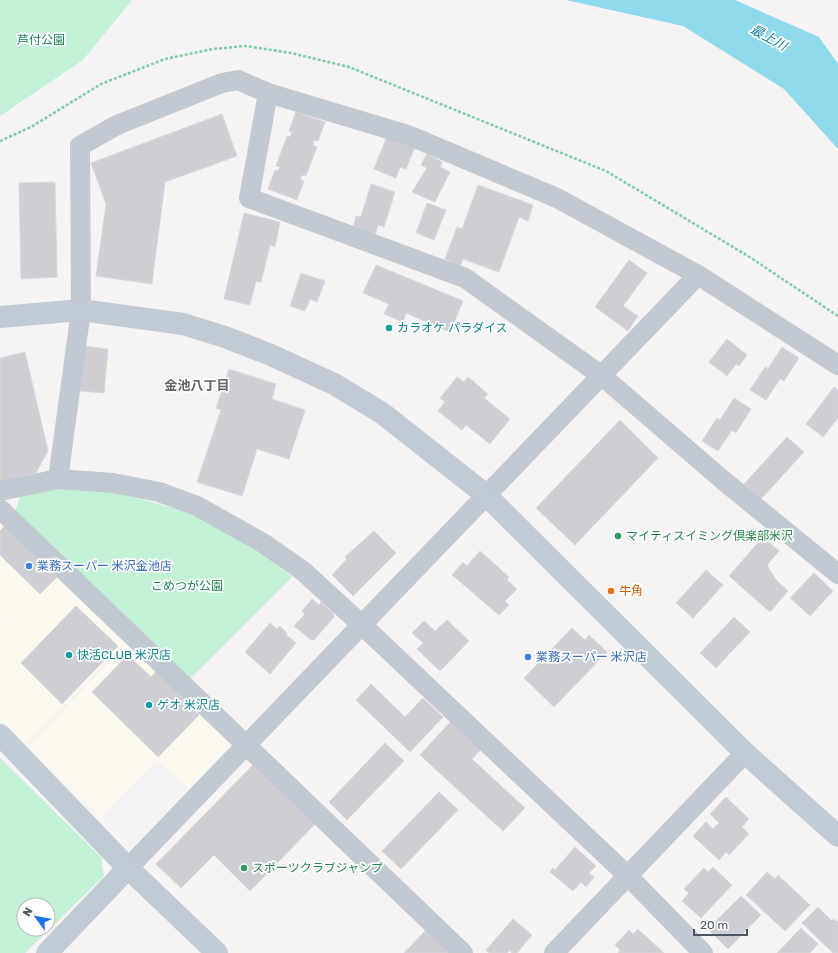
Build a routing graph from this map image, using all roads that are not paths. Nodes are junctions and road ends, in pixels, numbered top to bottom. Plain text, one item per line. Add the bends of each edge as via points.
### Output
1 (268, 93) junction
2 (698, 275) junction
3 (81, 310) junction
4 (0, 317) edge
5 (838, 365) edge
6 (602, 376) junction
7 (58, 479) junction
8 (0, 491) edge
9 (486, 495) junction
10 (0, 509) edge
11 (838, 574) edge
12 (362, 625) junction
13 (0, 735) edge
14 (246, 746) junction
15 (745, 753) junction
16 (838, 836) edge
17 (128, 868) junction
18 (628, 876) junction
19 (47, 953) edge
20 (217, 953) edge
21 (463, 953) edge
22 (554, 953) edge
23 (703, 953) edge

1 - 2 street via 408,135 557,198
1 - 3 street via 238,80 222,83 117,125 80,146
1 - 6 street via 249,198 465,278
2 - 5 street
2 - 6 street
3 - 4 street
3 - 7 street
3 - 9 street via 183,324 225,337 320,377 382,413
6 - 9 street
6 - 11 street via 724,481
7 - 8 street
7 - 12 street via 113,483 159,492 197,506 263,542 297,566
9 - 12 street
9 - 15 street
10 - 14 street
12 - 14 street
12 - 18 street
13 - 17 street
14 - 17 street
14 - 21 street
15 - 16 street
15 - 18 street
17 - 19 street
17 - 20 street
18 - 22 street
18 - 23 street

